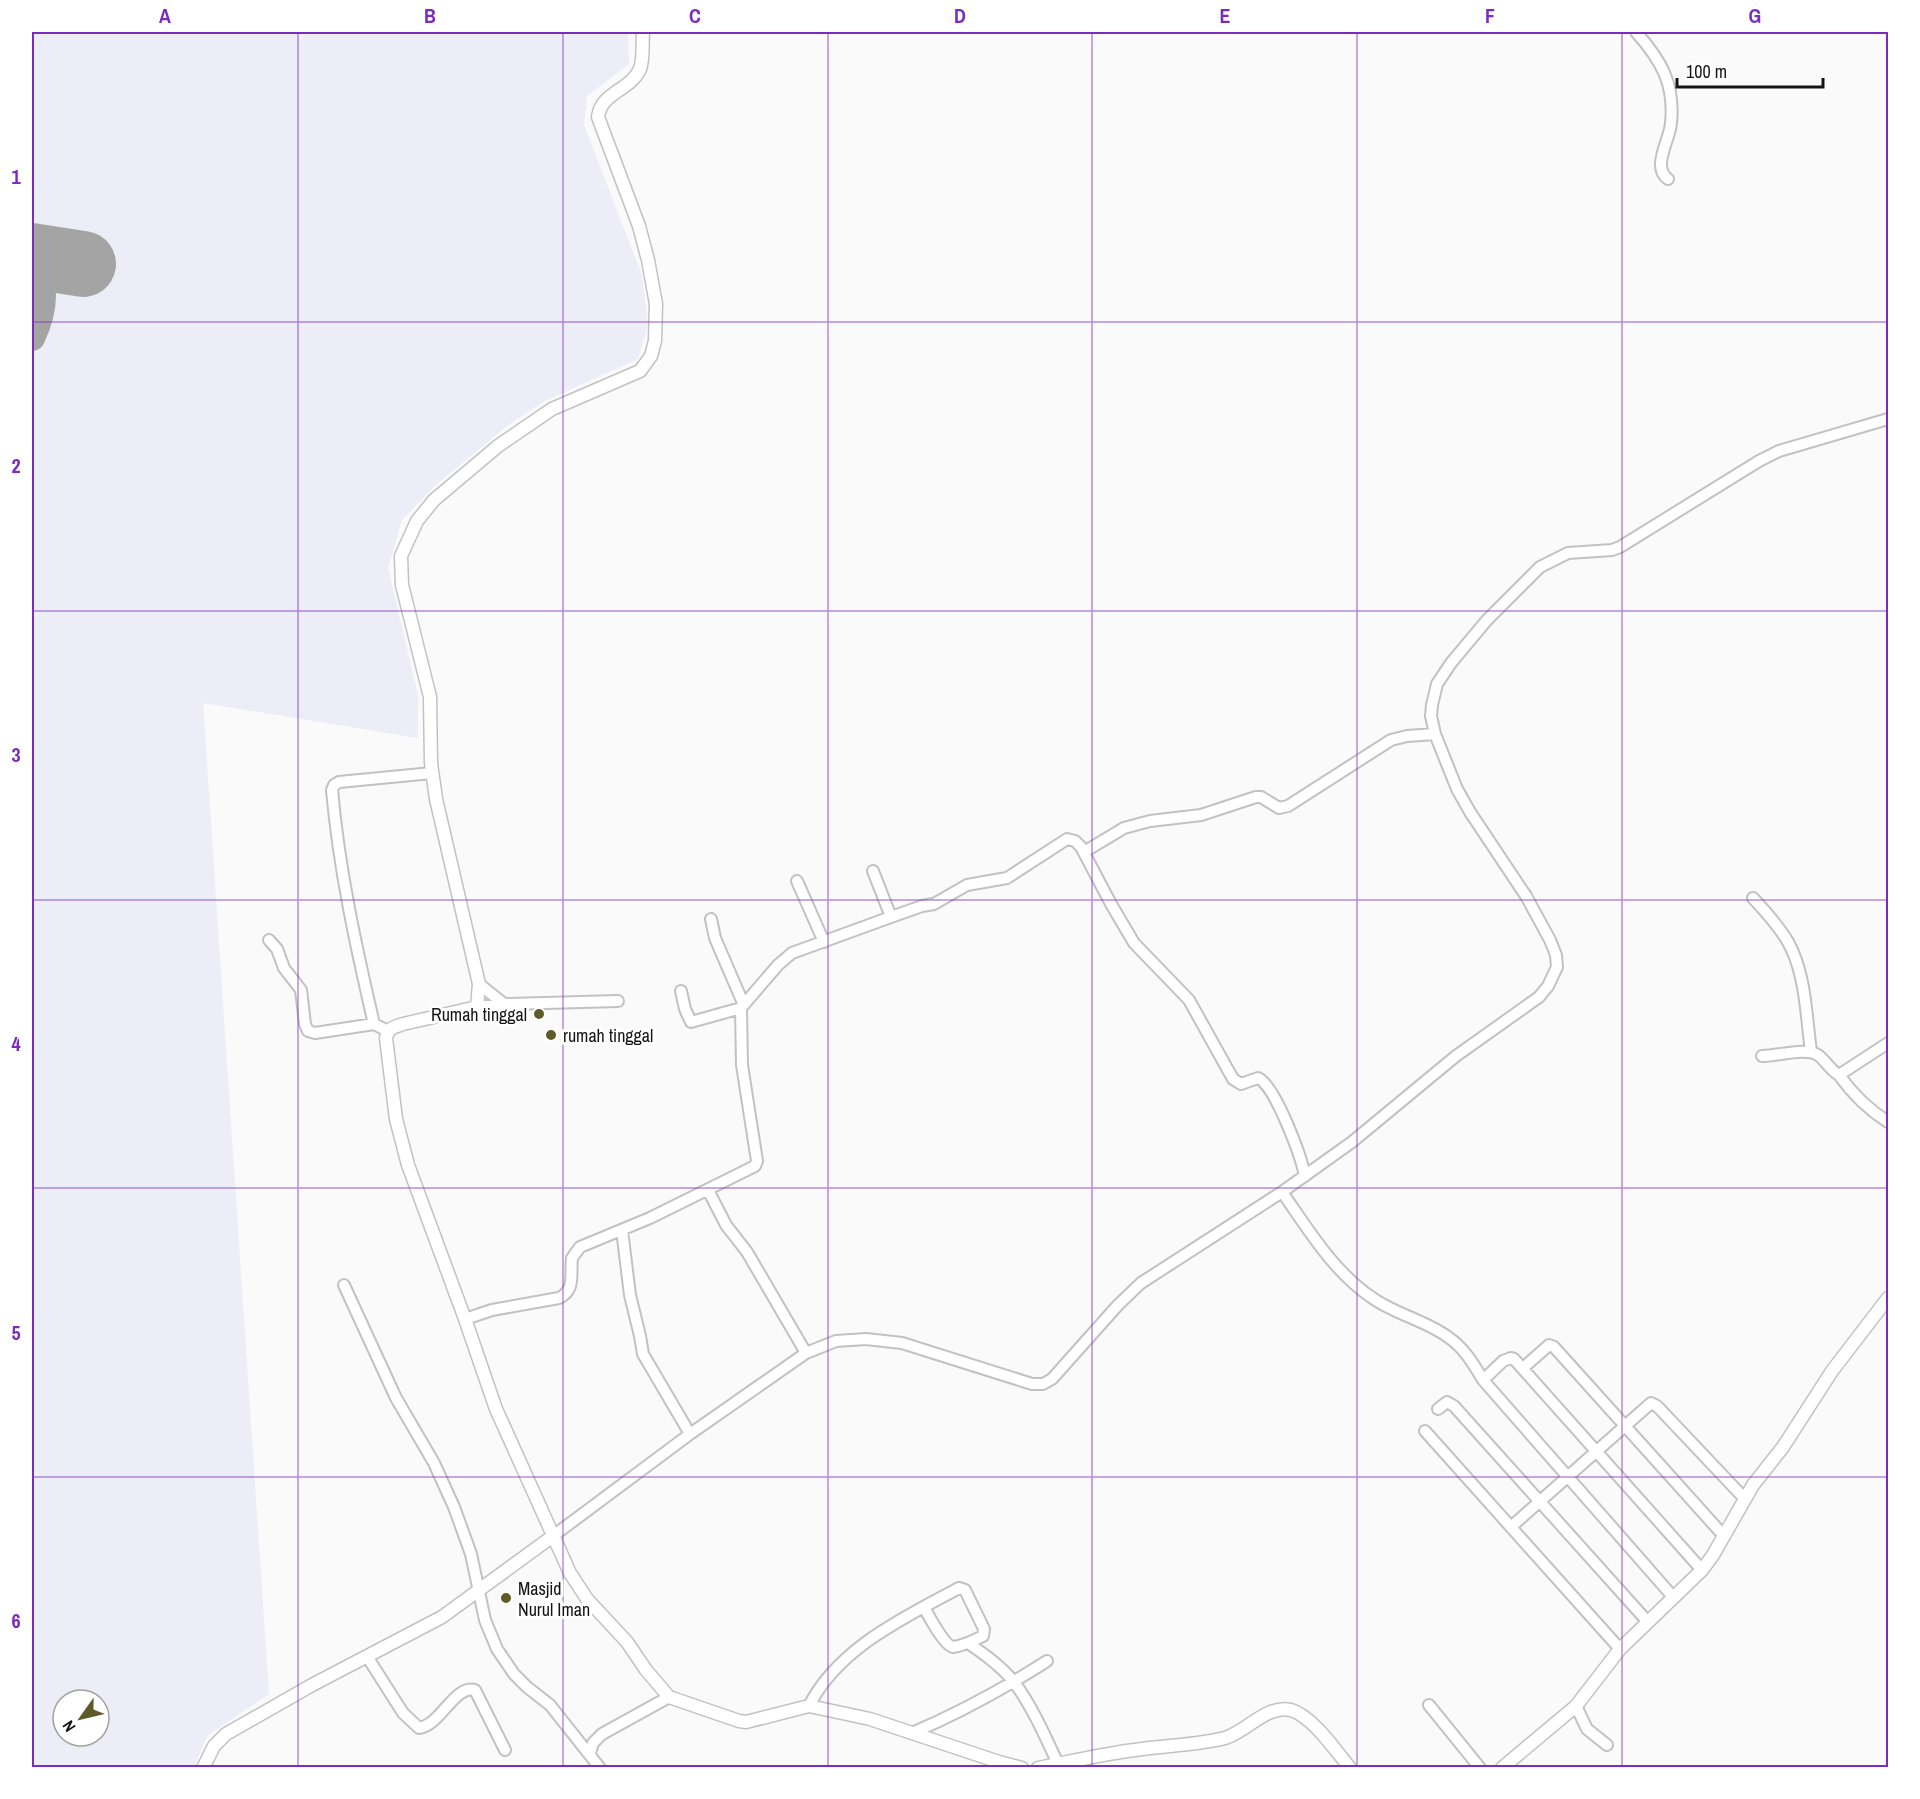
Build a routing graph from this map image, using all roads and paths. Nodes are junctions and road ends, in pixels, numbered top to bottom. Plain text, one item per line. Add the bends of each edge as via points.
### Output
1 (642, 32) edge
2 (1636, 32) edge
3 (1668, 179) dead end
4 (1884, 420) edge
5 (1435, 734) junction
6 (432, 773) junction
7 (1084, 852) junction
8 (873, 871) dead end
9 (797, 881) dead end
10 (1753, 897) dead end
11 (891, 916) junction
12 (711, 919) dead end
13 (269, 940) dead end
14 (824, 942) junction
15 (478, 984) junction
16 (681, 991) dead end
17 (618, 1001) dead end
18 (504, 1004) junction
19 (742, 1006) junction
20 (477, 1007) junction
21 (374, 1024) junction
22 (388, 1031) junction
23 (1888, 1043) edge
24 (1811, 1052) junction
25 (1762, 1056) dead end
26 (1839, 1075) junction
27 (1888, 1122) edge
28 (1305, 1176) junction
29 (708, 1190) junction
30 (1282, 1192) junction
31 (622, 1230) junction
32 (344, 1285) dead end
33 (1888, 1298) edge
34 (465, 1318) junction
35 (806, 1353) junction
36 (1523, 1368) junction
37 (1483, 1380) junction
38 (1438, 1409) dead end
39 (1625, 1425) junction
40 (1425, 1431) dead end
41 (690, 1434) junction
42 (1597, 1450) junction
43 (1568, 1476) junction
44 (1745, 1499) junction
45 (1540, 1502) junction
46 (1512, 1526) junction
47 (553, 1536) junction
48 (1724, 1536) junction
49 (1702, 1570) junction
50 (478, 1593) junction
51 (1674, 1598) junction
52 (924, 1607) junction
53 (1647, 1621) junction
54 (968, 1643) junction
55 (1620, 1649) junction
56 (368, 1658) junction
57 (1047, 1661) dead end
58 (1014, 1682) junction
59 (669, 1697) junction
60 (1429, 1705) dead end
61 (809, 1706) junction
62 (1576, 1706) junction
63 (912, 1733) junction
64 (1607, 1746) dead end
65 (505, 1750) dead end
66 (590, 1753) junction
67 (1058, 1764) junction
68 (203, 1767) edge
69 (600, 1767) edge
70 (1022, 1767) edge
71 (1038, 1767) edge
72 (1350, 1767) edge
73 (1480, 1767) edge
74 (1502, 1767) edge

1 - 6 street via 639,71 606,98 598,117 648,260 656,304 654,349 640,371 552,409 498,446 434,500 417,520 401,556 401,576 430,697
2 - 3 street via 1660,61 1667,78 1671,125 1660,167
4 - 5 street via 1759,461 1620,547 1568,553 1540,567 1487,620 1443,675 1432,705
5 - 7 street via 1391,740 1288,806 1276,807 1256,797 1201,815 1149,821 1124,828
5 - 28 street via 1470,812 1550,940 1557,967 1539,997 1456,1056 1368,1130
6 - 15 street
6 - 21 street via 339,782 332,790 336,836
7 - 11 street via 1076,841 1067,839 1007,878 967,885 934,904
7 - 28 street via 1134,942 1189,1000 1233,1079 1241,1084 1260,1078 1268,1085 1293,1138
8 - 11 street
9 - 14 street
10 - 24 street via 1794,954 1800,971
11 - 14 street
12 - 19 street
13 - 21 street via 300,990 308,1031
14 - 19 street via 785,958
15 - 18 street
15 - 20 street
16 - 19 street via 691,1023
17 - 18 street
18 - 20 street
19 - 29 street via 742,1065 756,1164
20 - 22 street
21 - 22 street
22 - 34 street via 401,1143
23 - 26 street
24 - 25 street
24 - 26 street
26 - 27 street via 1850,1090
28 - 30 street
29 - 31 street
29 - 35 street
30 - 35 street via 1141,1283 1060,1372 1043,1384 1020,1381 883,1340 836,1341
30 - 37 street via 1330,1258 1359,1288 1448,1336 1470,1358
31 - 34 street via 575,1252 572,1286 565,1295
31 - 41 street via 643,1354
32 - 50 street via 396,1398 430,1455 454,1507 469,1548
33 - 44 street via 1832,1371
34 - 47 street via 496,1409
35 - 41 street
36 - 37 street via 1508,1358
36 - 39 street via 1547,1346 1554,1347
36 - 42 street
37 - 43 street
38 - 45 street via 1450,1402
39 - 42 street
39 - 44 street via 1653,1403
39 - 48 street
40 - 46 street
41 - 47 street
42 - 43 street
42 - 49 street
43 - 45 street
43 - 51 street
44 - 48 street
45 - 46 street
45 - 53 street
46 - 55 street
47 - 50 street
47 - 59 street via 578,1588 627,1642
48 - 49 street
49 - 51 street
50 - 56 street
50 - 66 street via 490,1633 509,1667 550,1705
51 - 53 street
52 - 54 street via 950,1645
52 - 54 street via 962,1588 984,1633
52 - 61 street via 875,1637 829,1674
53 - 55 street
54 - 58 street
55 - 62 street
56 - 65 street via 403,1713 419,1728 431,1723 459,1695 476,1690
56 - 68 street via 226,1734
57 - 58 street
58 - 63 street
58 - 67 street
59 - 61 street via 746,1722
59 - 66 street via 602,1734
60 - 73 street
61 - 63 street
62 - 64 street via 1587,1729
62 - 74 street
63 - 70 street
66 - 69 street
67 - 71 street
67 - 72 street via 1221,1738 1284,1709 1306,1718

